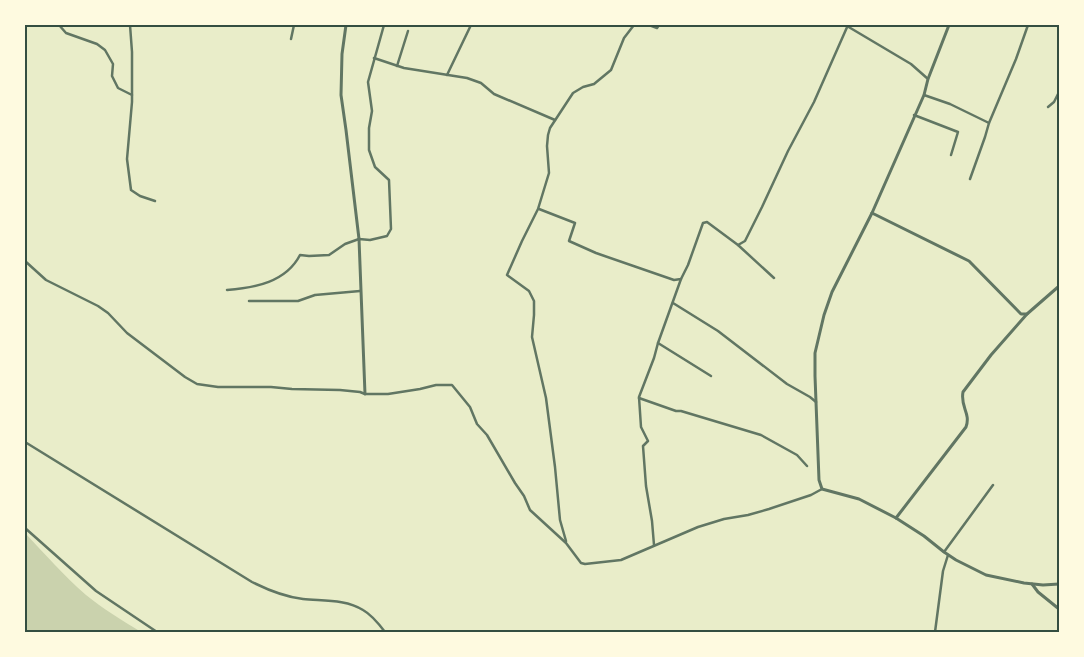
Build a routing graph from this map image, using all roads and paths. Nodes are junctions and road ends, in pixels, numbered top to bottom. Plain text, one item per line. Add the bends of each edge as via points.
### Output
1 (59, 25) edge
2 (130, 25) edge
3 (294, 25) edge
4 (346, 25) edge
5 (384, 25) edge
6 (471, 25) edge
7 (634, 25) edge
8 (649, 25) edge
9 (659, 25) edge
10 (949, 25) edge
11 (1028, 25) edge
12 (848, 26) edge
13 (408, 31) dead end
14 (291, 39) dead end
15 (374, 58) junction
16 (397, 66) junction
17 (448, 75) junction
18 (928, 79) junction
19 (1059, 92) edge
20 (132, 95) junction
21 (924, 95) junction
22 (1048, 107) dead end
23 (914, 115) junction
24 (556, 120) junction
25 (989, 122) junction
26 (951, 155) dead end
27 (970, 179) dead end
28 (155, 200) dead end
29 (538, 209) junction
30 (872, 213) junction
31 (359, 239) junction
32 (738, 245) junction
33 (25, 261) edge
34 (774, 278) dead end
35 (681, 279) junction
36 (1058, 286) edge
37 (228, 290) dead end
38 (360, 291) junction
39 (249, 301) dead end
40 (673, 303) junction
41 (1027, 314) junction
42 (658, 343) junction
43 (712, 376) dead end
44 (365, 394) junction
45 (638, 397) junction
46 (816, 402) junction
47 (25, 442) edge
48 (807, 466) dead end
49 (993, 485) dead end
50 (822, 489) junction
51 (896, 518) junction
52 (25, 528) edge
53 (566, 543) junction
54 (654, 545) junction
55 (944, 552) junction
56 (948, 555) junction
57 (1032, 584) junction
58 (1059, 584) edge
59 (1059, 609) edge
60 (156, 632) edge
61 (385, 632) edge
62 (935, 632) edge

1 - 20 street via 66,33 105,50 113,64 112,76 118,88
2 - 20 street
3 - 14 street
4 - 31 street via 341,95
5 - 15 street
6 - 17 street
7 - 24 street via 624,38 611,70 594,84 573,93
8 - 9 street via 657,28
10 - 18 street
11 - 25 street
12 - 18 street via 911,64
12 - 32 street via 762,208 745,241
13 - 16 street
15 - 16 street
15 - 31 street via 368,82 372,112 369,150 375,167 390,180 392,229 387,236
16 - 17 street
17 - 24 street via 481,83 494,94
18 - 21 street
19 - 22 street
20 - 28 street via 127,158 131,190
21 - 23 street
21 - 25 street
23 - 26 street via 958,132
23 - 30 street
24 - 29 street via 548,135 549,173
25 - 27 street
29 - 35 street via 575,223 569,241 674,280
29 - 53 street via 507,276 529,292 534,301 532,337 546,398 560,520
30 - 41 street via 969,261 1021,314
30 - 46 street via 824,314 816,353
31 - 37 street via 329,255 300,255 290,269 270,282
31 - 38 street
32 - 34 street
32 - 35 street via 707,222 703,223
33 - 44 street via 46,280 108,313 127,333 197,384 340,390
35 - 40 street
36 - 41 street
38 - 39 street via 315,295 298,301
38 - 44 street
40 - 42 street
40 - 46 street via 718,331 786,384
41 - 51 street via 963,392 968,420 966,427
42 - 43 street
42 - 45 street
44 - 53 street via 452,385 470,407 530,510
45 - 48 street via 761,435 796,455
45 - 54 street via 641,428 648,441 643,446
46 - 50 street
47 - 61 street via 252,582 287,596 348,604 362,609
49 - 55 street
50 - 51 street via 859,499
50 - 54 street via 769,509 698,527
51 - 55 street
52 - 60 street via 96,591
53 - 54 street via 585,564 621,560
55 - 56 street
56 - 57 street via 986,575
56 - 62 street
57 - 58 street
57 - 59 street

